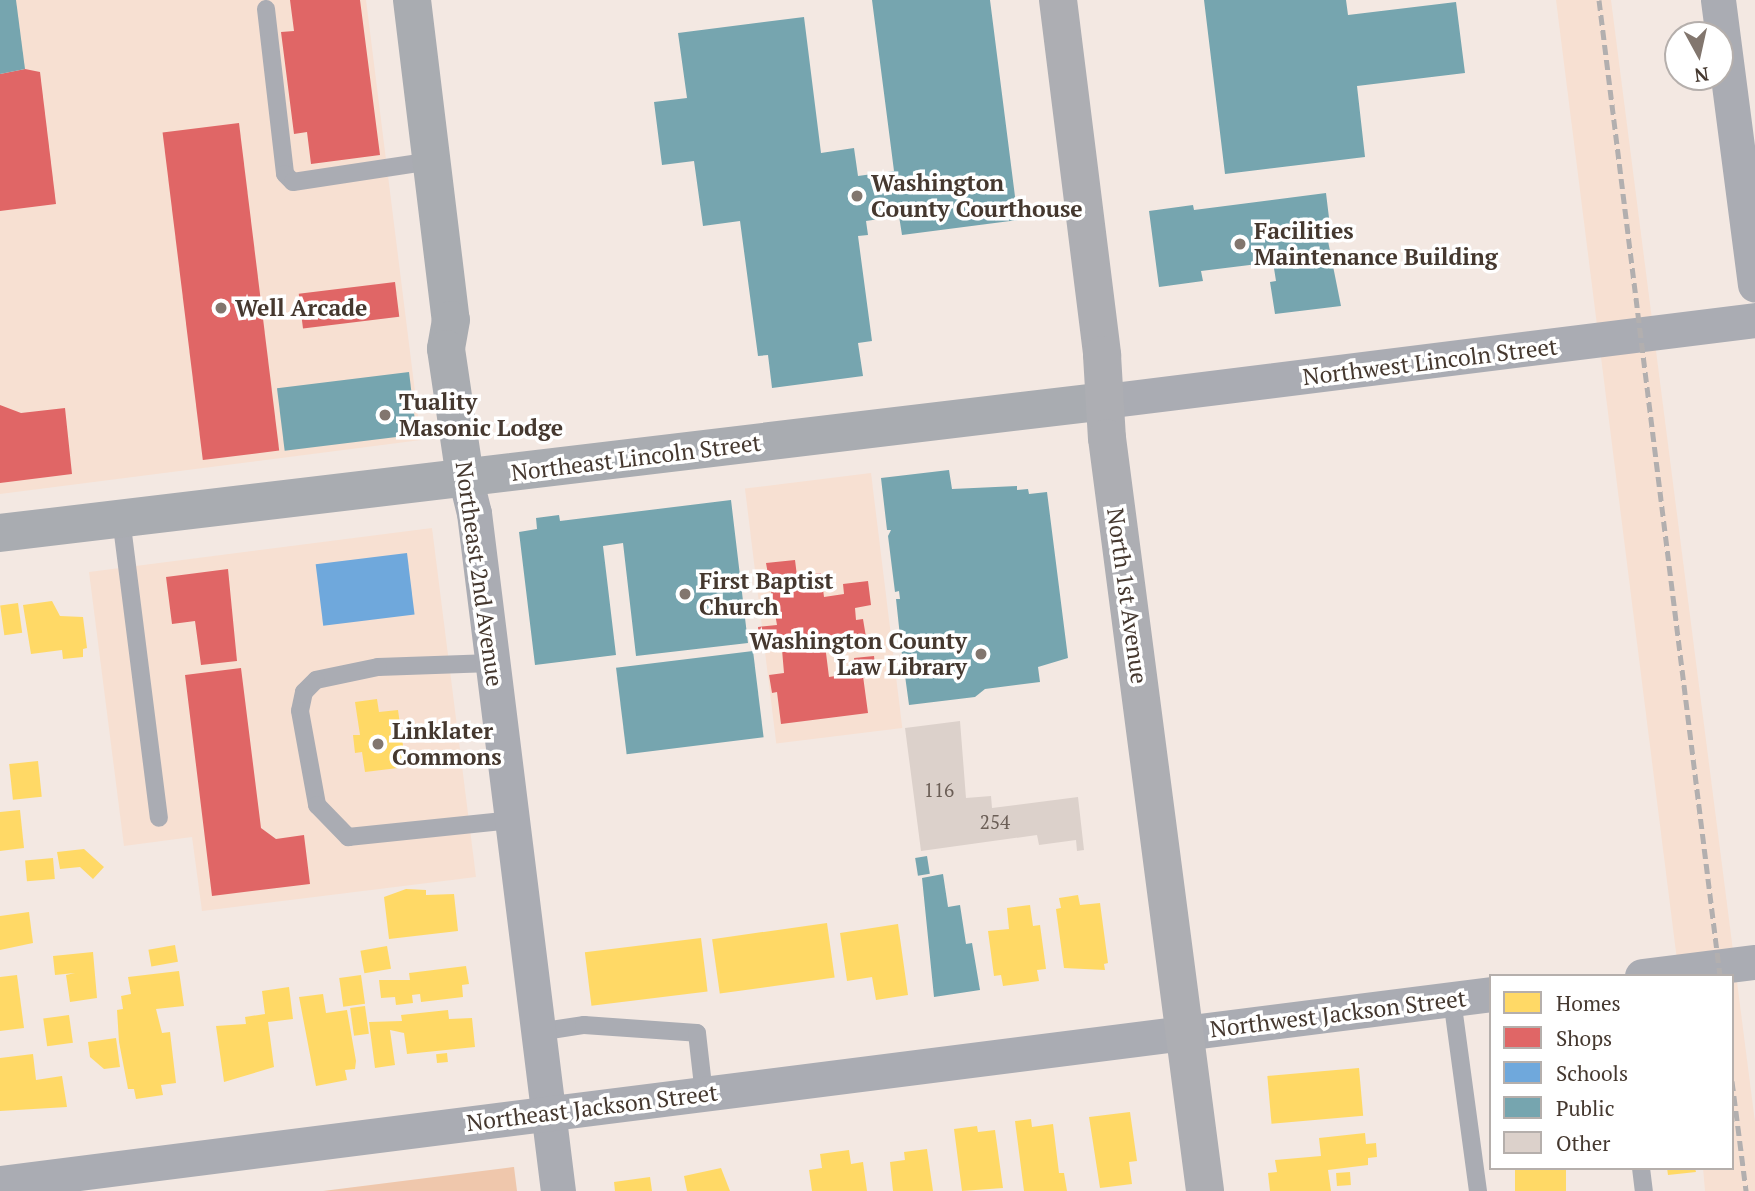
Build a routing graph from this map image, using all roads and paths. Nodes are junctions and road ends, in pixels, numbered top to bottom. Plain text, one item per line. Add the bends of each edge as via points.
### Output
1 (412, 0) edge
2 (1058, 0) edge
3 (1718, 0) edge
4 (266, 9) dead end
5 (1746, 138) edge
6 (432, 161) junction
7 (1755, 285) edge
8 (1755, 320) edge
9 (1105, 401) junction
10 (465, 477) junction
11 (121, 519) junction
12 (0, 533) edge
13 (492, 663) junction
14 (159, 818) dead end
15 (512, 820) junction
16 (1755, 962) edge
17 (1658, 974) edge
18 (1489, 994) edge
19 (1452, 999) junction
20 (538, 1032) junction
21 (1185, 1033) junction
22 (704, 1094) junction
23 (549, 1114) junction
24 (1641, 1170) edge
25 (0, 1183) edge
26 (558, 1191) edge
27 (1205, 1191) edge
28 (1478, 1191) edge
29 (1644, 1191) edge

1 - 6 street, Northeast 2nd Avenue
2 - 9 main road, North 1st Avenue
3 - 5 street
4 - 6 lane via 285,174 293,182
5 - 7 street
6 - 10 street, Northeast 2nd Avenue via 451,320 446,349
8 - 9 street, Northwest Lincoln Street
9 - 10 street, Northeast Lincoln Street
9 - 21 main road, North 1st Avenue
10 - 11 street, Northeast Lincoln Street
10 - 13 street, Northeast 2nd Avenue via 474,513
11 - 12 street, Northeast Lincoln Street
11 - 14 lane
13 - 15 street, Northeast 2nd Avenue
13 - 15 lane via 378,667 316,680 304,692 300,711 317,805 348,837
15 - 20 street, Northeast 2nd Avenue
16 - 17 street
18 - 19 street, Northwest Jackson Street
19 - 21 street, Northwest Jackson Street
19 - 28 lane
20 - 22 lane via 584,1025 697,1032
20 - 23 street, Northeast 2nd Avenue
21 - 22 street, Northeast Jackson Street
21 - 27 main road, North 1st Avenue
22 - 23 street, Northeast Jackson Street
23 - 25 street, Northeast Jackson Street
23 - 26 street, Northeast 2nd Avenue
24 - 29 lane

